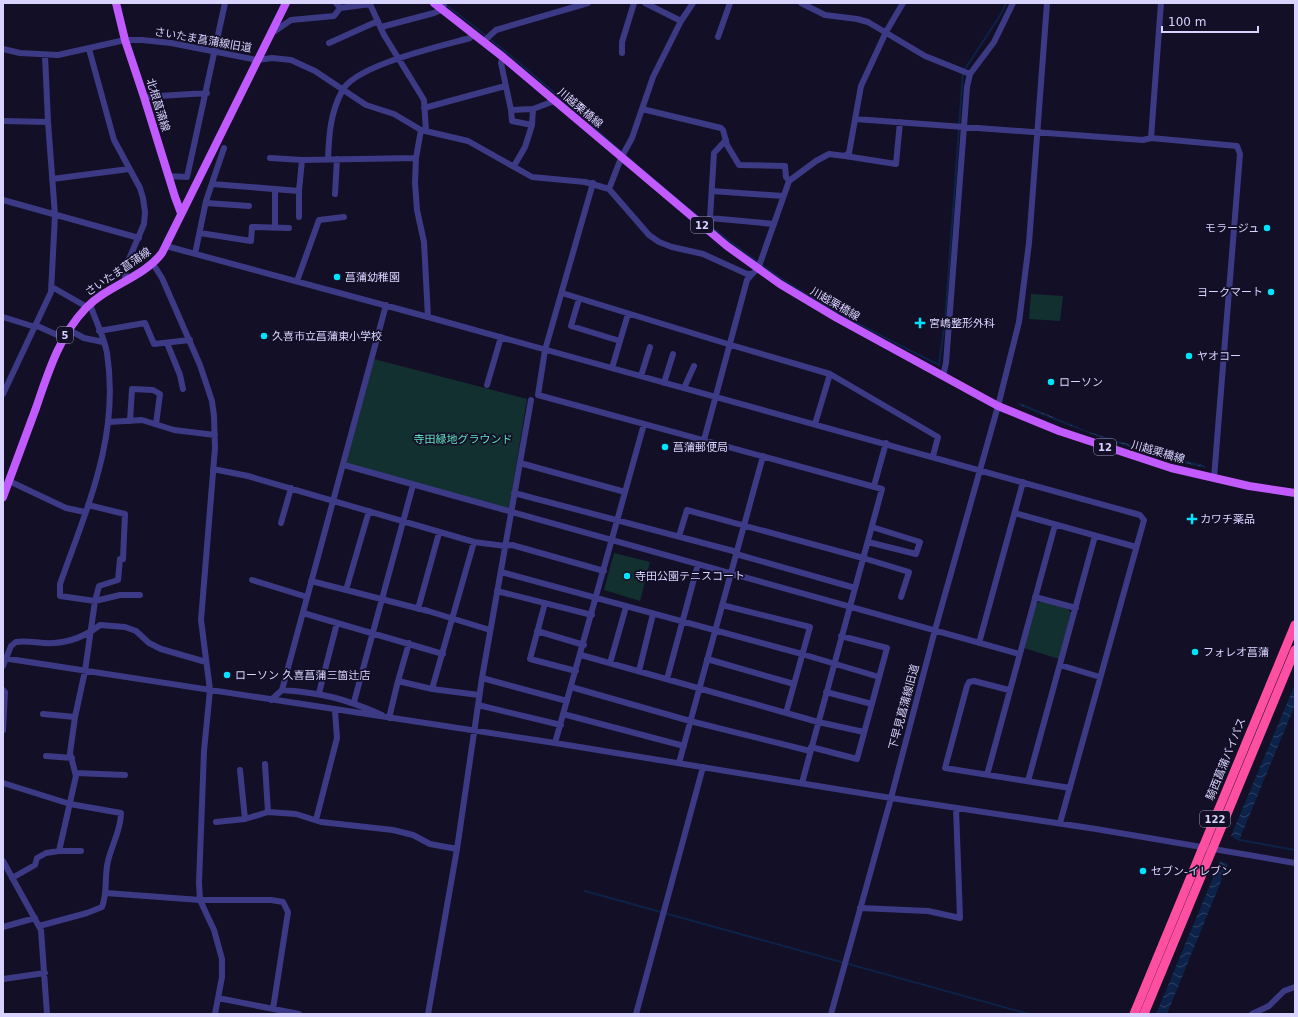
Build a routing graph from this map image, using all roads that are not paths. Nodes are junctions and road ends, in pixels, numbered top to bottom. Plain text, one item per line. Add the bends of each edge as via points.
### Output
1 (116, 3) edge
2 (225, 3) edge
3 (286, 3) edge
4 (434, 3) edge
5 (588, 3) edge
6 (634, 3) edge
7 (645, 3) edge
8 (693, 3) edge
9 (730, 3) edge
10 (801, 3) edge
11 (903, 3) edge
12 (1013, 3) edge
13 (1047, 3) edge
14 (1161, 3) edge
15 (570, 5) edge
16 (338, 6) edge
17 (444, 6) edge
18 (681, 21) junction
19 (380, 24) junction
20 (886, 32) junction
21 (270, 34) junction
22 (475, 34) junction
23 (718, 37) dead end
24 (125, 40) junction
25 (484, 41) junction
26 (329, 43) dead end
27 (89, 49) junction
28 (6, 50) edge
29 (214, 53) junction
30 (622, 53) dead end
31 (45, 55) junction
32 (3, 56) edge
33 (503, 57) junction
34 (400, 58) junction
35 (257, 60) junction
36 (970, 74) junction
37 (505, 86) junction
38 (342, 90) junction
39 (207, 93) junction
40 (144, 97) junction
41 (554, 101) junction
42 (424, 108) junction
43 (533, 109) junction
44 (642, 109) junction
45 (511, 110) junction
46 (855, 119) junction
47 (3, 121) edge
48 (48, 122) junction
49 (900, 122) junction
50 (532, 125) junction
51 (963, 127) junction
52 (423, 130) junction
53 (1037, 132) junction
54 (1151, 138) junction
55 (726, 140) junction
56 (224, 148) dead end
57 (845, 156) junction
58 (270, 158) dead end
59 (416, 158) junction
60 (621, 158) junction
61 (328, 159) junction
62 (337, 159) junction
63 (302, 160) junction
64 (514, 166) junction
65 (129, 169) junction
66 (168, 176) junction
67 (52, 179) junction
68 (789, 182) junction
69 (593, 183) junction
70 (212, 184) junction
71 (275, 189) junction
72 (609, 189) junction
73 (299, 191) junction
74 (712, 192) junction
75 (335, 194) dead end
76 (783, 196) junction
77 (3, 200) edge
78 (206, 203) junction
79 (248, 206) dead end
80 (182, 213) junction
81 (55, 215) junction
82 (299, 216) dead end
83 (344, 217) dead end
84 (710, 218) junction
85 (774, 224) junction
86 (702, 225) junction
87 (275, 227) junction
88 (289, 228) dead end
89 (200, 233) junction
90 (140, 238) junction
91 (166, 246) junction
92 (195, 254) junction
93 (153, 264) junction
94 (755, 271) junction
95 (125, 280) junction
96 (297, 281) junction
97 (52, 287) junction
98 (562, 293) junction
99 (579, 299) junction
100 (88, 305) junction
101 (386, 305) junction
102 (628, 314) junction
103 (428, 316) junction
104 (3, 317) edge
105 (35, 326) junction
106 (69, 330) junction
107 (99, 331) junction
108 (501, 337) junction
109 (64, 338) junction
110 (190, 340) junction
111 (620, 341) junction
112 (103, 342) junction
113 (167, 343) junction
114 (731, 345) junction
115 (650, 347) dead end
116 (545, 350) junction
117 (673, 354) dead end
118 (694, 366) dead end
119 (612, 368) junction
120 (830, 374) junction
121 (640, 376) junction
122 (943, 376) junction
123 (664, 383) junction
124 (487, 385) dead end
125 (684, 388) junction
126 (183, 389) dead end
127 (4, 390) edge
128 (716, 398) junction
129 (531, 400) dead end
130 (998, 406) junction
131 (130, 421) junction
132 (109, 422) junction
133 (156, 424) junction
134 (644, 424) junction
135 (815, 424) junction
136 (215, 435) junction
137 (704, 440) junction
138 (886, 443) junction
139 (763, 456) junction
140 (933, 456) junction
141 (520, 463) junction
142 (344, 464) junction
143 (213, 469) junction
144 (980, 469) junction
145 (1214, 478) junction
146 (9, 481) junction
147 (1023, 482) junction
148 (413, 485) junction
149 (874, 486) junction
150 (292, 488) junction
151 (625, 492) junction
152 (514, 493) junction
153 (1295, 493) edge
154 (3, 497) edge
155 (333, 500) junction
156 (88, 505) junction
157 (85, 512) junction
158 (369, 512) junction
159 (511, 512) junction
160 (1015, 513) junction
161 (618, 520) junction
162 (403, 522) junction
163 (282, 523) dead end
164 (744, 525) junction
165 (1054, 525) junction
166 (872, 527) junction
167 (439, 532) junction
168 (679, 536) junction
169 (1096, 536) junction
170 (612, 540) junction
171 (474, 542) junction
172 (868, 542) junction
173 (505, 546) junction
174 (1136, 548) junction
175 (736, 553) junction
176 (863, 558) junction
177 (698, 564) junction
178 (604, 570) junction
179 (501, 572) junction
180 (731, 573) junction
181 (252, 580) dead end
182 (311, 581) junction
183 (855, 588) junction
184 (346, 590) junction
185 (497, 592) junction
186 (140, 595) dead end
187 (901, 597) dead end
188 (1035, 597) junction
189 (307, 598) junction
190 (596, 598) junction
191 (382, 600) junction
192 (95, 601) junction
193 (545, 603) junction
194 (722, 605) junction
195 (850, 606) junction
196 (626, 607) junction
197 (1076, 608) junction
198 (418, 609) junction
199 (303, 613) junction
200 (653, 614) junction
201 (592, 615) junction
202 (453, 619) junction
203 (683, 622) junction
204 (337, 623) junction
205 (1295, 625) edge
206 (490, 630) junction
207 (935, 630) junction
208 (537, 631) junction
209 (715, 631) junction
210 (91, 632) junction
211 (372, 634) junction
212 (841, 636) junction
213 (409, 643) junction
214 (979, 643) junction
215 (584, 645) junction
216 (1295, 650) edge
217 (443, 654) junction
218 (802, 654) junction
219 (1019, 654) junction
220 (581, 655) junction
221 (4, 659) edge
222 (707, 659) junction
223 (206, 662) junction
224 (610, 663) junction
225 (834, 664) junction
226 (1060, 665) junction
227 (3, 666) edge
228 (85, 671) junction
229 (576, 671) junction
230 (639, 671) junction
231 (879, 677) junction
232 (1100, 677) junction
233 (482, 678) junction
234 (667, 679) junction
235 (398, 681) junction
236 (794, 684) junction
237 (571, 687) junction
238 (699, 688) junction
239 (432, 689) junction
240 (3, 690) edge
241 (210, 690) junction
242 (282, 690) junction
243 (1008, 690) junction
244 (826, 692) junction
245 (319, 693) junction
246 (479, 695) junction
247 (271, 700) junction
248 (567, 701) junction
249 (354, 702) junction
250 (872, 704) junction
251 (478, 706) junction
252 (336, 711) junction
253 (786, 713) junction
254 (43, 714) dead end
255 (563, 714) junction
256 (75, 717) junction
257 (389, 718) junction
258 (690, 721) junction
259 (818, 722) junction
260 (561, 725) junction
261 (3, 730) edge
262 (474, 730) junction
263 (864, 732) junction
264 (555, 743) junction
265 (684, 746) junction
266 (810, 749) junction
267 (46, 756) dead end
268 (72, 758) junction
269 (679, 763) junction
270 (265, 764) dead end
271 (703, 767) junction
272 (240, 770) dead end
273 (76, 773) junction
274 (125, 775) dead end
275 (986, 775) junction
276 (1028, 781) junction
277 (3, 783) edge
278 (802, 783) junction
279 (1070, 788) junction
280 (891, 798) junction
281 (70, 804) junction
282 (956, 808) junction
283 (268, 812) junction
284 (246, 819) junction
285 (316, 820) junction
286 (216, 822) dead end
287 (1060, 823) junction
288 (1204, 848) junction
289 (457, 849) junction
290 (1213, 849) junction
291 (59, 851) junction
292 (82, 851) dead end
293 (3, 861) edge
294 (1295, 863) edge
295 (12, 878) junction
296 (106, 893) junction
297 (200, 900) junction
298 (860, 908) junction
299 (35, 918) junction
300 (40, 926) junction
301 (3, 927) edge
302 (45, 973) junction
303 (3, 979) edge
304 (1295, 987) edge
305 (218, 998) junction
306 (273, 1009) junction
307 (47, 1014) edge
308 (215, 1014) edge
309 (299, 1014) edge
310 (428, 1014) edge
311 (636, 1014) edge
312 (830, 1014) edge
313 (1134, 1014) edge
314 (1144, 1014) edge
315 (1252, 1014) edge

1 - 24 main road, 北根菖蒲線
2 - 29 street
3 - 21 main road, さいたま菖蒲線 / 5
4 - 17 main road, 川越栗橋線 / 12
5 - 15 street
6 - 30 street via 622,42
7 - 18 street
8 - 18 street
9 - 23 street
10 - 20 street via 825,15 863,21
11 - 20 street
12 - 36 street via 994,42
13 - 53 street, 下早見菖蒲線旧道
14 - 54 street
15 - 25 street via 496,30
16 - 19 street via 370,4
16 - 21 street via 334,16 291,20
17 - 19 street via 434,13
17 - 22 main road, 川越栗橋線 / 12
18 - 44 street via 653,77
19 - 26 street
19 - 34 street
20 - 36 street via 925,56
20 - 46 street via 861,86
21 - 35 main road, さいたま菖蒲線 / 5
22 - 25 main road, 川越栗橋線 / 12
22 - 34 street via 470,38
24 - 27 street, さいたま菖蒲線旧道
24 - 29 street, さいたま菖蒲線旧道 via 159,41
24 - 40 main road, 北根菖蒲線
25 - 33 main road, 川越栗橋線 / 12
27 - 31 street, さいたま菖蒲線旧道
27 - 65 street via 114,140
28 - 31 street, さいたま菖蒲線旧道
28 - 32 street
29 - 35 street, さいたま菖蒲線旧道
29 - 39 street
31 - 48 street
33 - 37 street via 501,63
33 - 41 main road, 川越栗橋線 / 12
34 - 38 street via 356,76
34 - 42 street via 424,100
35 - 38 street, さいたま菖蒲線旧道 via 290,60 316,71
35 - 80 main road, さいたま菖蒲線 / 5
36 - 51 street
37 - 42 street
37 - 45 street
38 - 52 street, さいたま菖蒲線旧道 via 361,103 394,114
38 - 61 street via 330,123
39 - 40 street
39 - 66 street via 187,177
40 - 66 main road, 北根菖蒲線
41 - 43 street
41 - 60 main road, 川越栗橋線 / 12
42 - 52 street
43 - 45 street
43 - 50 street
44 - 55 street via 721,128
44 - 60 street via 632,138
45 - 50 street via 512,121
46 - 49 street
46 - 57 street via 849,153
47 - 48 street
48 - 67 street
49 - 51 street
49 - 57 street via 896,164
50 - 64 street via 525,147
51 - 53 street
51 - 122 street
52 - 59 street
52 - 64 street, さいたま菖蒲線旧道 via 468,141
53 - 54 street via 1143,140
53 - 130 street, 下早見菖蒲線旧道 via 1022,303
54 - 145 street via 1233,145 1240,154
55 - 68 street via 739,165 785,166
55 - 74 street via 714,153
56 - 70 street
57 - 68 street via 829,154
58 - 63 street
59 - 62 street
59 - 103 street via 417,210 424,242
60 - 72 street
60 - 86 main road, 川越栗橋線 / 12
61 - 62 street
61 - 63 street
62 - 75 street
63 - 73 street
64 - 69 street, さいたま菖蒲線旧道 via 532,177
65 - 67 street
65 - 90 street via 143,198 145,212
66 - 80 main road, 北根菖蒲線
67 - 81 street
68 - 76 street
69 - 72 street, さいたま菖蒲線旧道
69 - 98 street
70 - 71 street
70 - 78 street
71 - 73 street
71 - 87 street
72 - 94 street via 649,235 660,242 703,254 746,274
73 - 82 street
74 - 76 street
74 - 84 street
76 - 85 street
77 - 81 street
78 - 79 street
78 - 89 street
80 - 91 main road, さいたま菖蒲線 / 5
81 - 90 street
81 - 97 street
83 - 96 street via 319,220
84 - 85 street
84 - 86 street
85 - 94 street
86 - 94 main road, 川越栗橋線 / 12
87 - 88 street
87 - 89 street via 252,227 251,241
89 - 92 street
90 - 95 street via 126,266
91 - 92 street
91 - 93 main road, さいたま菖蒲線 / 5
92 - 96 street
93 - 95 main road, さいたま菖蒲線 / 5
93 - 110 street
94 - 114 street via 747,280
94 - 122 main road, 川越栗橋線 / 12
95 - 100 main road, さいたま菖蒲線 / 5
96 - 101 street
97 - 100 street
97 - 105 street
98 - 99 street
98 - 116 street
99 - 102 street
99 - 111 street via 571,326
100 - 106 main road, さいたま菖蒲線 / 5
100 - 107 street
101 - 103 street
101 - 142 street
102 - 111 street
102 - 114 street
103 - 108 street
104 - 105 street
105 - 109 street
105 - 127 street
106 - 109 main road, さいたま菖蒲線 / 5
106 - 112 street via 84,338
107 - 112 street
107 - 113 street via 145,323 154,344
108 - 116 street
108 - 124 street
109 - 146 main road, さいたま菖蒲線 / 5 via 49,371
110 - 113 street
110 - 136 street via 212,401
111 - 119 street
112 - 132 street via 107,351 109,375
113 - 126 street
114 - 120 street
114 - 128 street
115 - 121 street
116 - 119 street
116 - 134 street via 538,395
117 - 123 street
118 - 125 street
119 - 121 street
120 - 135 street
120 - 140 street via 938,437
121 - 123 street
122 - 130 main road, 川越栗橋線 / 12
123 - 125 street
125 - 128 street
128 - 135 street
128 - 137 street
129 - 141 street
130 - 144 street, 下早見菖蒲線旧道
130 - 145 main road, 川越栗橋線 / 12 via 1095,444
131 - 132 street
131 - 133 street via 142,420
131 - 133 street via 132,389 153,390 160,394
132 - 156 street via 100,468
133 - 136 street via 174,430
134 - 137 street
134 - 151 street
135 - 138 street
136 - 143 street
137 - 139 street
138 - 140 street
138 - 149 street
139 - 149 street
139 - 164 street
140 - 144 street
141 - 151 street
141 - 152 street
142 - 148 street
142 - 155 street
143 - 150 street
143 - 223 street via 201,620
144 - 147 street
144 - 207 street, 下早見菖蒲線旧道
145 - 153 main road, 川越栗橋線 / 12
146 - 154 main road, さいたま菖蒲線 / 5
146 - 157 street via 66,508
147 - 160 street
147 - 174 street via 1140,515 1144,520
148 - 159 street
148 - 162 street
149 - 166 street via 882,489
150 - 155 street
150 - 163 street
151 - 161 street
152 - 159 street
152 - 161 street
155 - 158 street
155 - 182 street
156 - 157 street
156 - 192 street via 125,514 118,580 99,586
157 - 192 street via 60,584 60,596
158 - 162 street
158 - 184 street
159 - 170 street
159 - 173 street
160 - 165 street
160 - 214 street
161 - 168 street
161 - 170 street
162 - 167 street
162 - 191 street
164 - 168 street via 687,510
164 - 175 street
164 - 176 street
165 - 169 street
165 - 188 street
166 - 172 street
166 - 172 street via 920,542 916,554
167 - 171 street
167 - 198 street
168 - 175 street
169 - 174 street
169 - 197 street
170 - 177 street
170 - 178 street
171 - 173 street
171 - 202 street
172 - 176 street
173 - 178 street via 512,545
173 - 179 street
174 - 232 street
175 - 180 street
175 - 183 street
176 - 183 street
176 - 187 street via 909,572
177 - 180 street
177 - 203 street
178 - 190 street
179 - 185 street
179 - 190 street
180 - 194 street
180 - 195 street
181 - 189 street
182 - 184 street
182 - 189 street
183 - 195 street
184 - 191 street
185 - 193 street
185 - 206 street
186 - 192 street via 120,595
188 - 197 street
188 - 219 street
189 - 199 street
190 - 196 street
190 - 201 street
191 - 198 street
191 - 211 street
192 - 210 street
193 - 201 street
193 - 208 street
194 - 209 street
194 - 218 street via 810,627
195 - 207 street
195 - 212 street
196 - 200 street
196 - 224 street
197 - 226 street
198 - 202 street
199 - 204 street
199 - 242 street
200 - 203 street
200 - 230 street
201 - 215 street
202 - 206 street
202 - 217 street
203 - 209 street
203 - 234 street
204 - 211 street
204 - 245 street
205 - 288 highway, 騎西菖蒲バイパス / 122
206 - 233 street
207 - 214 street
207 - 280 street, 下早見菖蒲線旧道
208 - 215 street
208 - 229 street via 530,659
209 - 218 street
209 - 222 street
210 - 221 street via 54,643 16,642
210 - 223 street via 100,625 125,627 136,631 149,643 161,649
210 - 228 street
211 - 213 street
211 - 249 street
212 - 225 street
212 - 231 street via 887,648
213 - 217 street
213 - 235 street
214 - 219 street
215 - 220 street
216 - 290 highway, 騎西菖蒲バイパス / 122
217 - 239 street
218 - 225 street
218 - 236 street
219 - 243 street
220 - 224 street
220 - 229 street
221 - 227 street
221 - 228 street
222 - 236 street
222 - 238 street
223 - 241 street
224 - 230 street
225 - 231 street
225 - 244 street
226 - 232 street
226 - 276 street
228 - 241 street
228 - 256 street
229 - 237 street
230 - 234 street
231 - 250 street
232 - 279 street
233 - 246 street
233 - 248 street
234 - 238 street
235 - 239 street
235 - 257 street
236 - 253 street
237 - 248 street
237 - 258 street
238 - 253 street
238 - 258 street
239 - 246 street
240 - 261 street
241 - 247 street
241 - 297 street via 201,796
242 - 245 street
242 - 247 street
243 - 275 street
243 - 275 street via 974,681 966,686 945,768
244 - 250 street
244 - 259 street
245 - 249 street
246 - 251 street
247 - 252 street
248 - 255 street
249 - 257 street
250 - 263 street
251 - 260 street
251 - 262 street
252 - 257 street
252 - 285 street via 337,738
253 - 259 street
254 - 256 street
255 - 260 street
255 - 265 street
256 - 268 street via 70,753
257 - 262 street
258 - 265 street
258 - 266 street
259 - 263 street
259 - 266 street
260 - 264 street
262 - 264 street
262 - 289 street
263 - 266 street via 857,759
264 - 269 street
265 - 269 street
266 - 278 street
267 - 268 street
268 - 273 street
269 - 271 street
270 - 283 street
271 - 278 street
271 - 311 street
272 - 284 street
273 - 274 street
273 - 281 street
275 - 276 street
276 - 279 street
277 - 281 street
278 - 280 street
279 - 287 street
280 - 282 street
280 - 298 street, 下早見菖蒲線旧道
281 - 291 street
281 - 296 street via 121,813 117,835 108,859
282 - 287 street
282 - 298 street via 960,918 928,911
283 - 284 street
283 - 285 street via 296,814
284 - 286 street
285 - 289 street via 393,830 413,835 430,844
287 - 288 street
288 - 290 street
288 - 313 highway, 騎西菖蒲バイパス / 122
289 - 310 street
290 - 294 street
290 - 314 highway, 騎西菖蒲バイパス / 122
291 - 292 street
291 - 295 street via 37,858 35,865
293 - 295 street
295 - 299 street
296 - 297 street
296 - 300 street via 102,907 98,909
297 - 305 street via 220,949 222,978
297 - 306 street via 282,902 288,912
298 - 312 street, 下早見菖蒲線旧道
299 - 300 street
299 - 301 street
300 - 302 street
302 - 303 street
302 - 307 street
304 - 315 street via 1284,991 1269,1006
305 - 306 street
305 - 308 street
306 - 309 street

